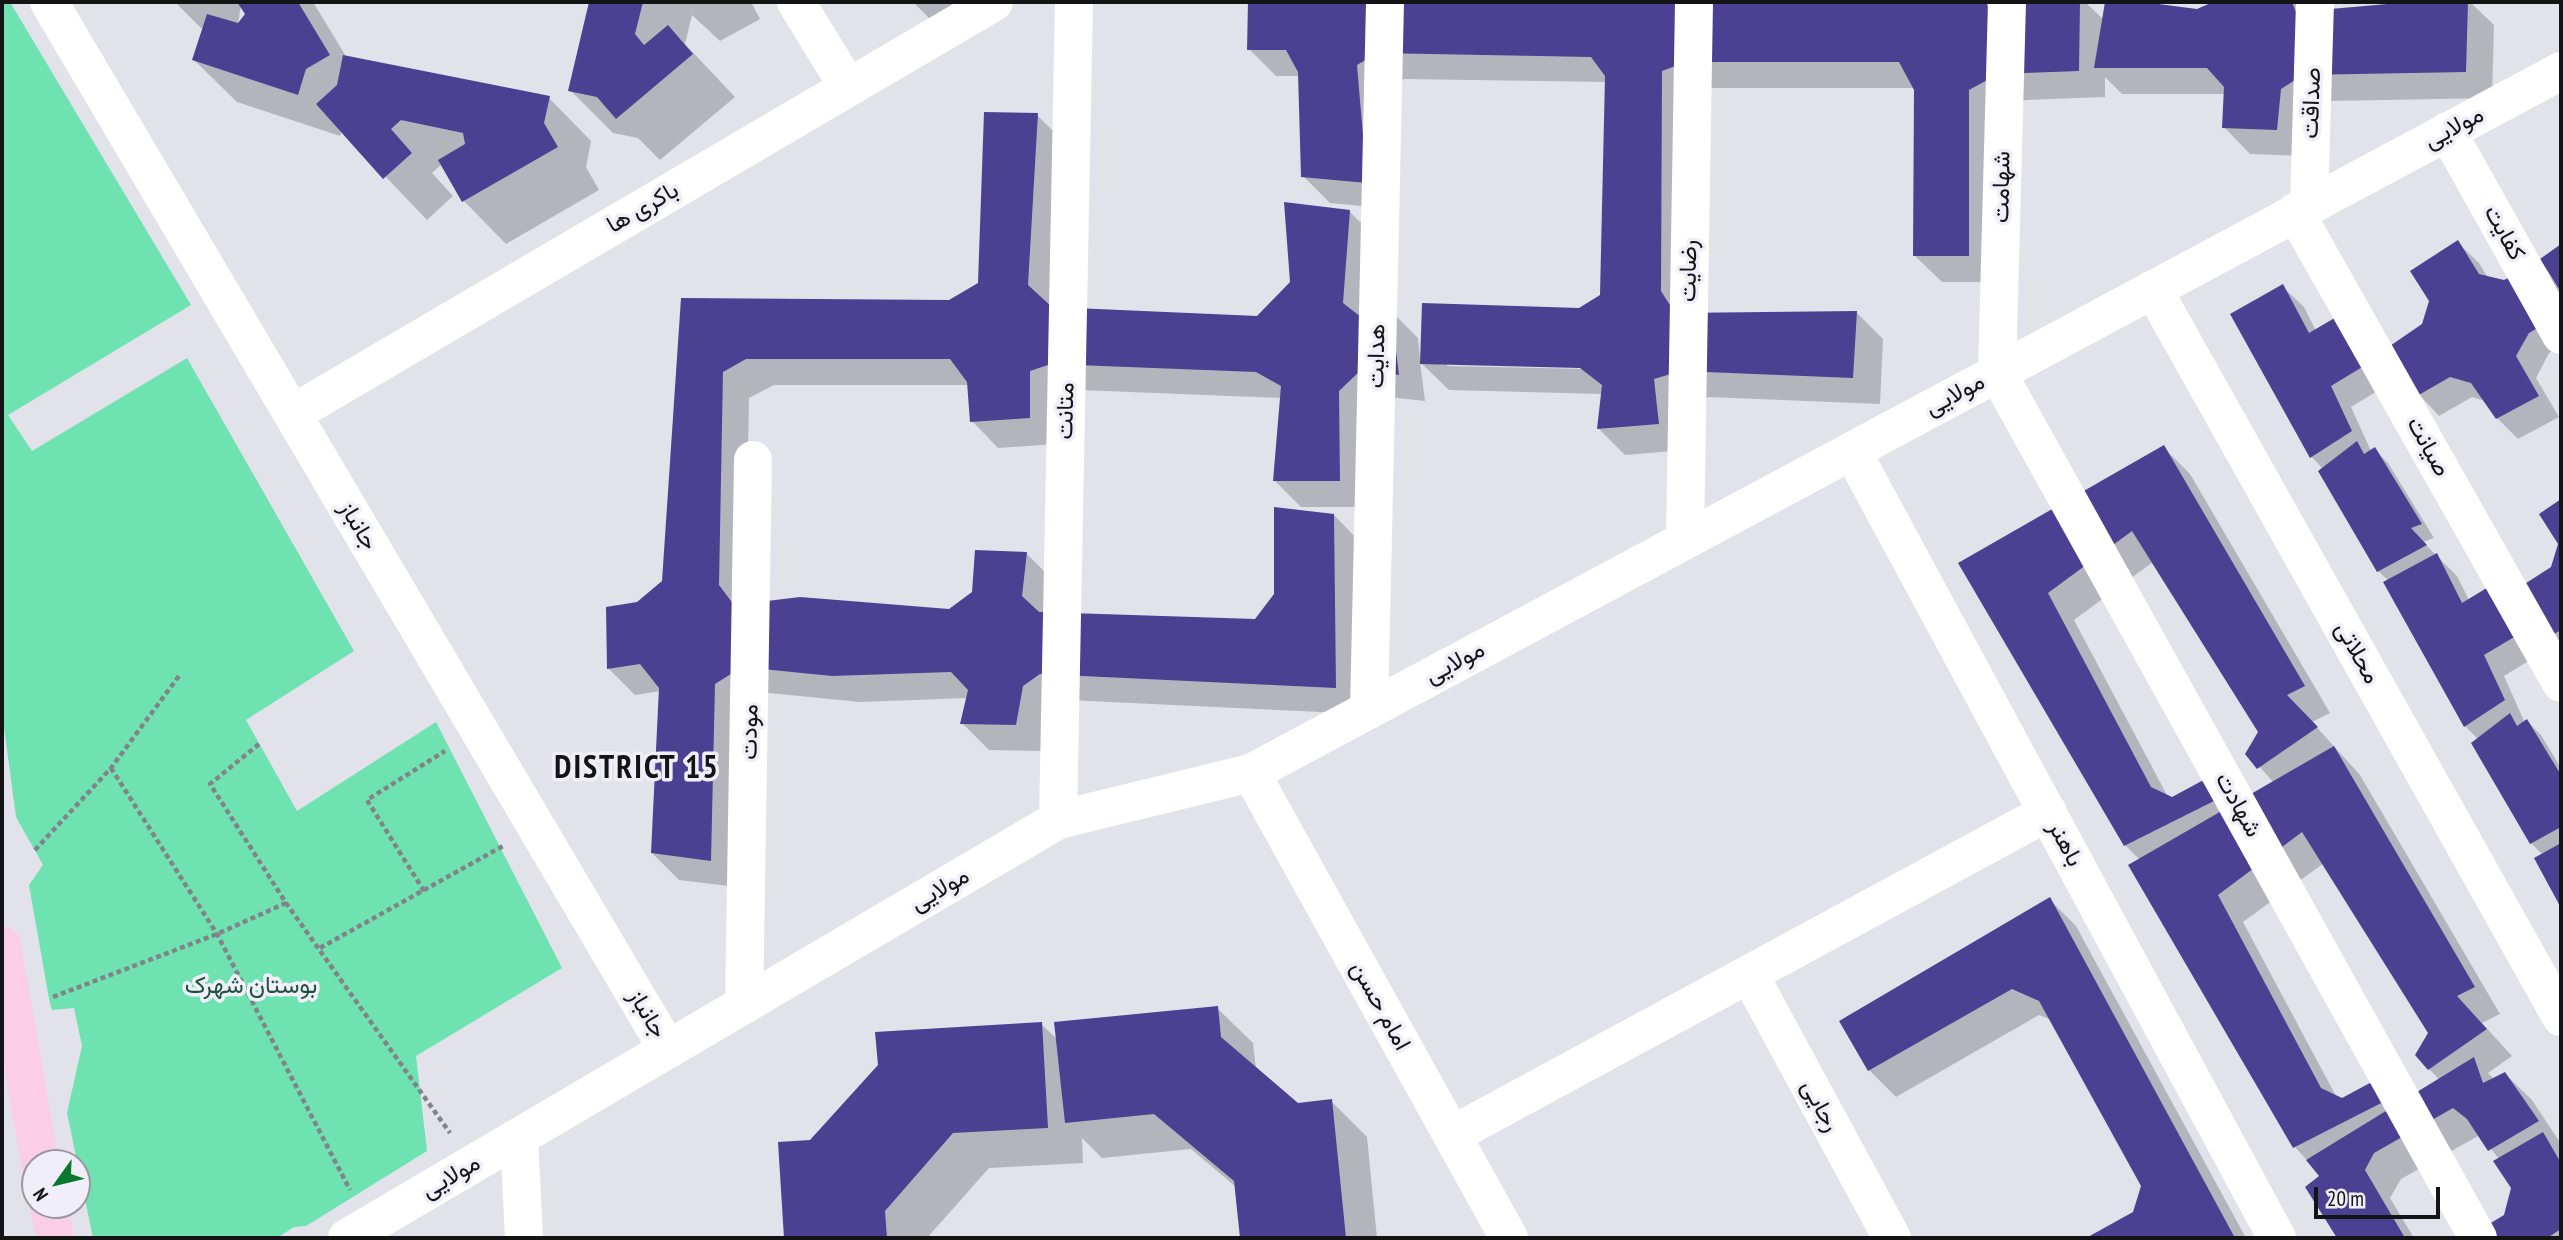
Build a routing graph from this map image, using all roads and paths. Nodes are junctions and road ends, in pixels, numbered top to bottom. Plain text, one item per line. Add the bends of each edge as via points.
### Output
1 (49, 2) edge
2 (796, 2) edge
3 (994, 2) edge
4 (1074, 2) edge
5 (1385, 2) edge
6 (1694, 2) edge
7 (2007, 2) edge
8 (2315, 2) edge
9 (2561, 72) edge
10 (848, 87) junction
11 (2447, 131) junction
12 (2302, 209) junction
13 (2153, 289) junction
14 (2561, 335) edge
15 (1997, 372) junction
16 (292, 414) junction
17 (1852, 451) junction
18 (753, 460) dead end
19 (1685, 540) junction
20 (179, 676) dead end
21 (2561, 683) edge
22 (1369, 710) junction
23 (478, 729) junction
24 (259, 744) dead end
25 (111, 768) junction
26 (1251, 773) junction
27 (2048, 812) junction
28 (1058, 820) junction
29 (537, 827) junction
30 (35, 850) dead end
31 (424, 891) junction
32 (286, 903) junction
33 (217, 934) junction
34 (2, 945) edge
35 (320, 948) junction
36 (1749, 974) junction
37 (49, 999) dead end
38 (744, 1005) junction
39 (2561, 1017) edge
40 (668, 1050) junction
41 (1452, 1135) junction
42 (519, 1137) junction
43 (38, 1149) edge
44 (472, 1165) junction
45 (52, 1219) edge
46 (358, 1232) edge
47 (55, 1238) edge
48 (524, 1238) edge
49 (1509, 1238) edge
50 (1892, 1238) edge
51 (2277, 1238) edge
52 (2478, 1238) edge

1 - 16 street, جانباز
2 - 10 street
3 - 10 street, باکری ها
4 - 28 street, متانت
5 - 22 street, هدایت
6 - 19 street, رضایت
7 - 15 street, شهامت
8 - 12 street, صداقت
9 - 11 street, مولايی
10 - 16 street, باکری ها
11 - 12 street, مولايی
11 - 14 street, کفایت
12 - 13 street, مولايی
12 - 21 street, صیانت
13 - 15 street, مولايی
13 - 39 street, محلاتی
15 - 17 street, مولايی
15 - 52 street, شهادت
16 - 23 street, جانباز
17 - 19 street, مولايی
17 - 27 street, باهنر
18 - 38 street, مودت
19 - 22 street, مولايی
20 - 25 path
22 - 26 street, مولايی
23 - 29 street, جانباز
23 - 31 path via 368,800
24 - 32 path via 210,784
25 - 30 path
25 - 33 path
26 - 28 street, مولايی
26 - 41 street, امام حسن
27 - 36 street
27 - 51 street, باهنر
28 - 38 street, مولايی
29 - 31 path
29 - 40 street, جانباز
31 - 35 path
32 - 33 path
32 - 35 path
33 - 37 path
33 - 46 path
34 - 43 highway
35 - 44 path
36 - 41 street
36 - 50 street, رجایی
38 - 40 street, مولايی
40 - 42 street, مولايی
41 - 49 street, امام حسن
42 - 44 street, مولايی
42 - 48 street
44 - 46 street, مولايی
45 - 47 highway

